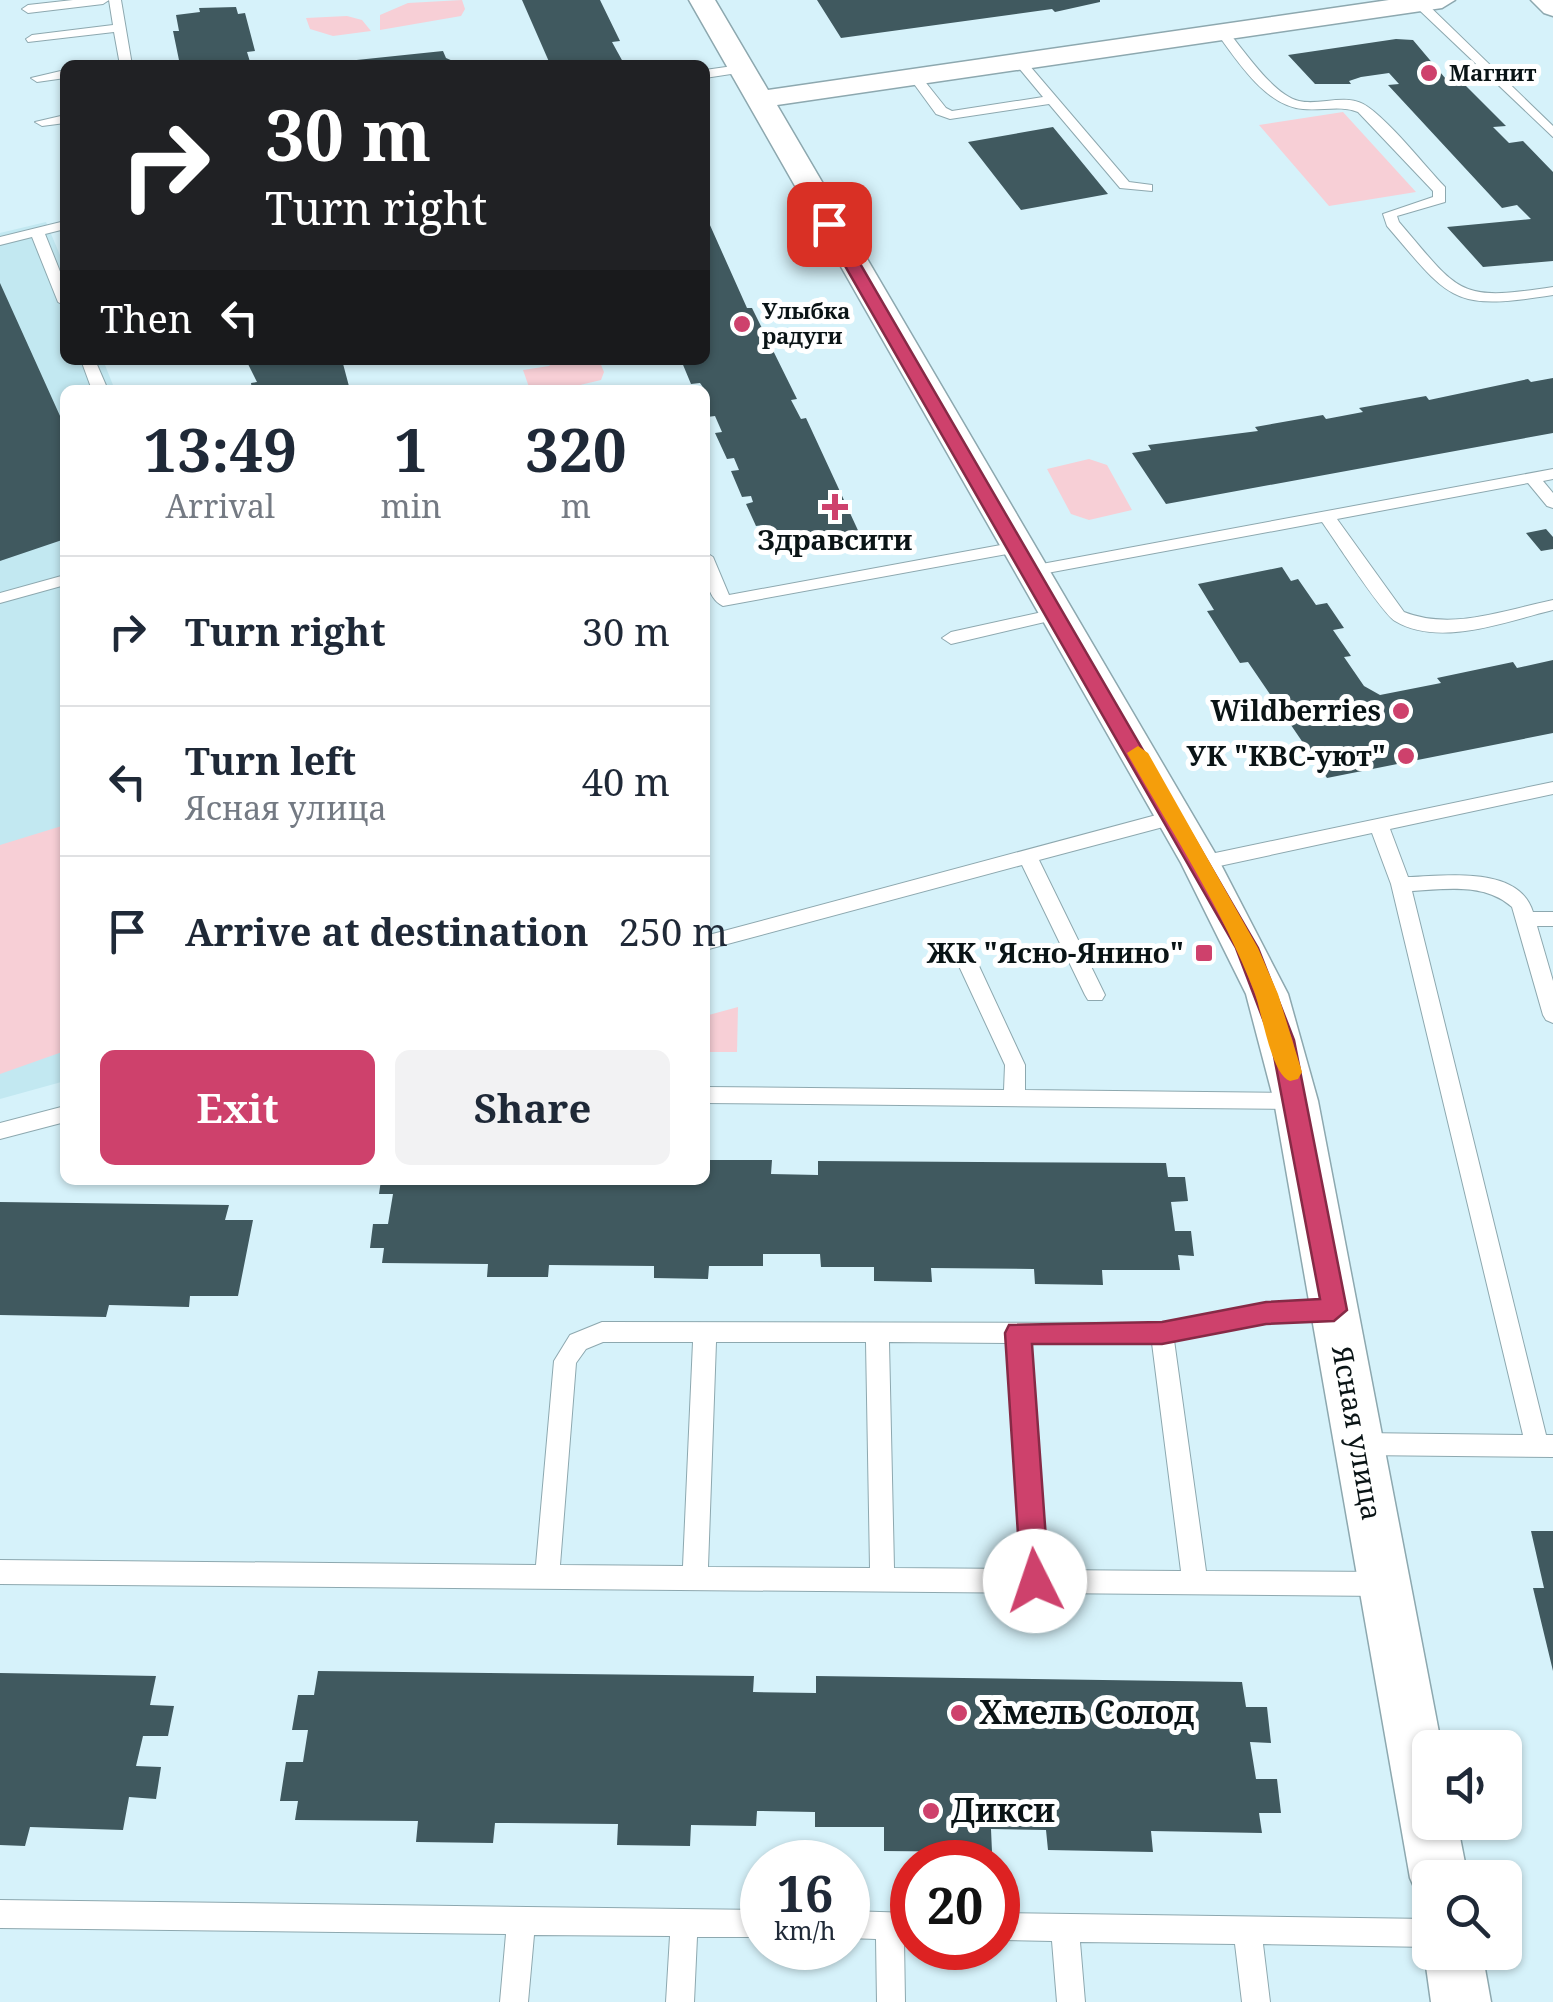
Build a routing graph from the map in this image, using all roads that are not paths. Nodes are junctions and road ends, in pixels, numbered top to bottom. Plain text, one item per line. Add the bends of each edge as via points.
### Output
1 (103, 0) edge
2 (114, 0) edge
3 (702, 0) edge
4 (1544, 0) edge
5 (1427, 1) edge
6 (1553, 8) edge
7 (28, 10) dead end
8 (119, 28) junction
9 (1222, 32) junction
10 (32, 39) dead end
11 (125, 60) edge
12 (1019, 62) junction
13 (740, 69) junction
14 (710, 73) edge
15 (60, 75) edge
16 (915, 77) junction
17 (37, 78) dead end
18 (758, 100) junction
19 (1052, 100) junction
20 (60, 120) edge
21 (42, 122) dead end
22 (1553, 133) edge
23 (1147, 188) dead end
24 (60, 226) edge
25 (37, 232) junction
26 (0, 242) edge
27 (60, 290) edge
28 (1553, 292) edge
29 (1553, 474) edge
30 (1532, 478) junction
31 (1553, 503) edge
32 (1326, 516) junction
33 (1024, 559) junction
34 (60, 581) edge
35 (711, 588) edge
36 (0, 598) edge
37 (1553, 604) edge
38 (1056, 614) junction
39 (951, 638) dead end
40 (1553, 788) edge
41 (1174, 817) junction
42 (1379, 826) junction
43 (1026, 856) junction
44 (1201, 864) junction
45 (1401, 884) junction
46 (1525, 919) junction
47 (1553, 919) edge
48 (710, 941) edge
49 (962, 951) dead end
50 (1095, 995) dead end
51 (1553, 1016) edge
52 (710, 1095) edge
53 (1014, 1098) junction
54 (1296, 1101) junction
55 (60, 1115) edge
56 (0, 1131) edge
57 (1334, 1310) junction
58 (704, 1332) junction
59 (877, 1332) junction
60 (1018, 1333) junction
61 (1162, 1333) junction
62 (1358, 1444) junction
63 (1545, 1446) edge
64 (0, 1572) edge
65 (546, 1577) junction
66 (695, 1578) junction
67 (882, 1580) junction
68 (1035, 1581) junction
69 (1195, 1582) junction
70 (1385, 1584) junction
71 (1436, 1860) edge
72 (0, 1914) edge
73 (521, 1921) junction
74 (684, 1923) junction
75 (740, 1924) edge
76 (1020, 1927) edge
77 (1065, 1928) junction
78 (1247, 1930) junction
79 (1412, 1933) edge
80 (896, 1970) edge
81 (1456, 1970) edge
82 (514, 2002) edge
83 (680, 2002) edge
84 (892, 2002) edge
85 (1071, 2002) edge
86 (1256, 2002) edge
87 (1462, 2002) edge

1 - 7 lane
2 - 8 lane
3 - 13 street, Ясная улица
4 - 6 street
5 - 9 street
5 - 22 lane
8 - 10 lane
8 - 11 lane
9 - 12 street
9 - 28 lane via 1281,98 1363,108 1440,190 1430,205 1390,214 1453,292 1490,302
12 - 16 street
12 - 19 lane
13 - 14 lane
13 - 18 street, Ясная улица
15 - 17 lane
16 - 18 street
16 - 19 lane via 950,114
18 - 33 street, Ясная улица
19 - 23 lane via 1125,185
20 - 21 lane
24 - 25 lane
25 - 26 lane
25 - 27 lane
29 - 30 lane
30 - 31 lane
30 - 32 lane
32 - 33 lane
32 - 37 lane via 1398,616 1415,625 1436,628
33 - 35 lane via 723,601
33 - 38 street, Ясная улица
34 - 36 lane
38 - 39 lane
38 - 41 street, Ясная улица
40 - 42 lane
41 - 43 lane
41 - 44 street, Ясная улица
42 - 44 lane
42 - 45 lane
43 - 48 lane
43 - 50 lane
44 - 54 street, Ясная улица via 1267,994
45 - 46 lane via 1490,884 1510,890
45 - 63 lane
46 - 47 lane
46 - 51 lane
49 - 53 lane via 1015,1065
52 - 53 lane
53 - 54 lane
54 - 57 street, Ясная улица
55 - 56 lane
57 - 61 lane via 1266,1313
57 - 62 street, Ясная улица
58 - 59 lane
58 - 65 lane via 602,1332 578,1342 565,1362
58 - 66 lane
59 - 60 lane
59 - 67 lane
60 - 61 lane
60 - 68 lane
61 - 69 lane
62 - 63 lane
62 - 70 street, Ясная улица
64 - 65 lane
65 - 66 lane
66 - 67 lane
67 - 68 lane
68 - 69 lane
69 - 70 lane
70 - 71 street, Ясная улица
72 - 73 lane
73 - 74 lane
73 - 82 lane
74 - 75 lane
74 - 83 lane
76 - 77 lane
77 - 78 lane
77 - 85 lane
78 - 79 lane
78 - 86 lane
80 - 84 lane
81 - 87 street

